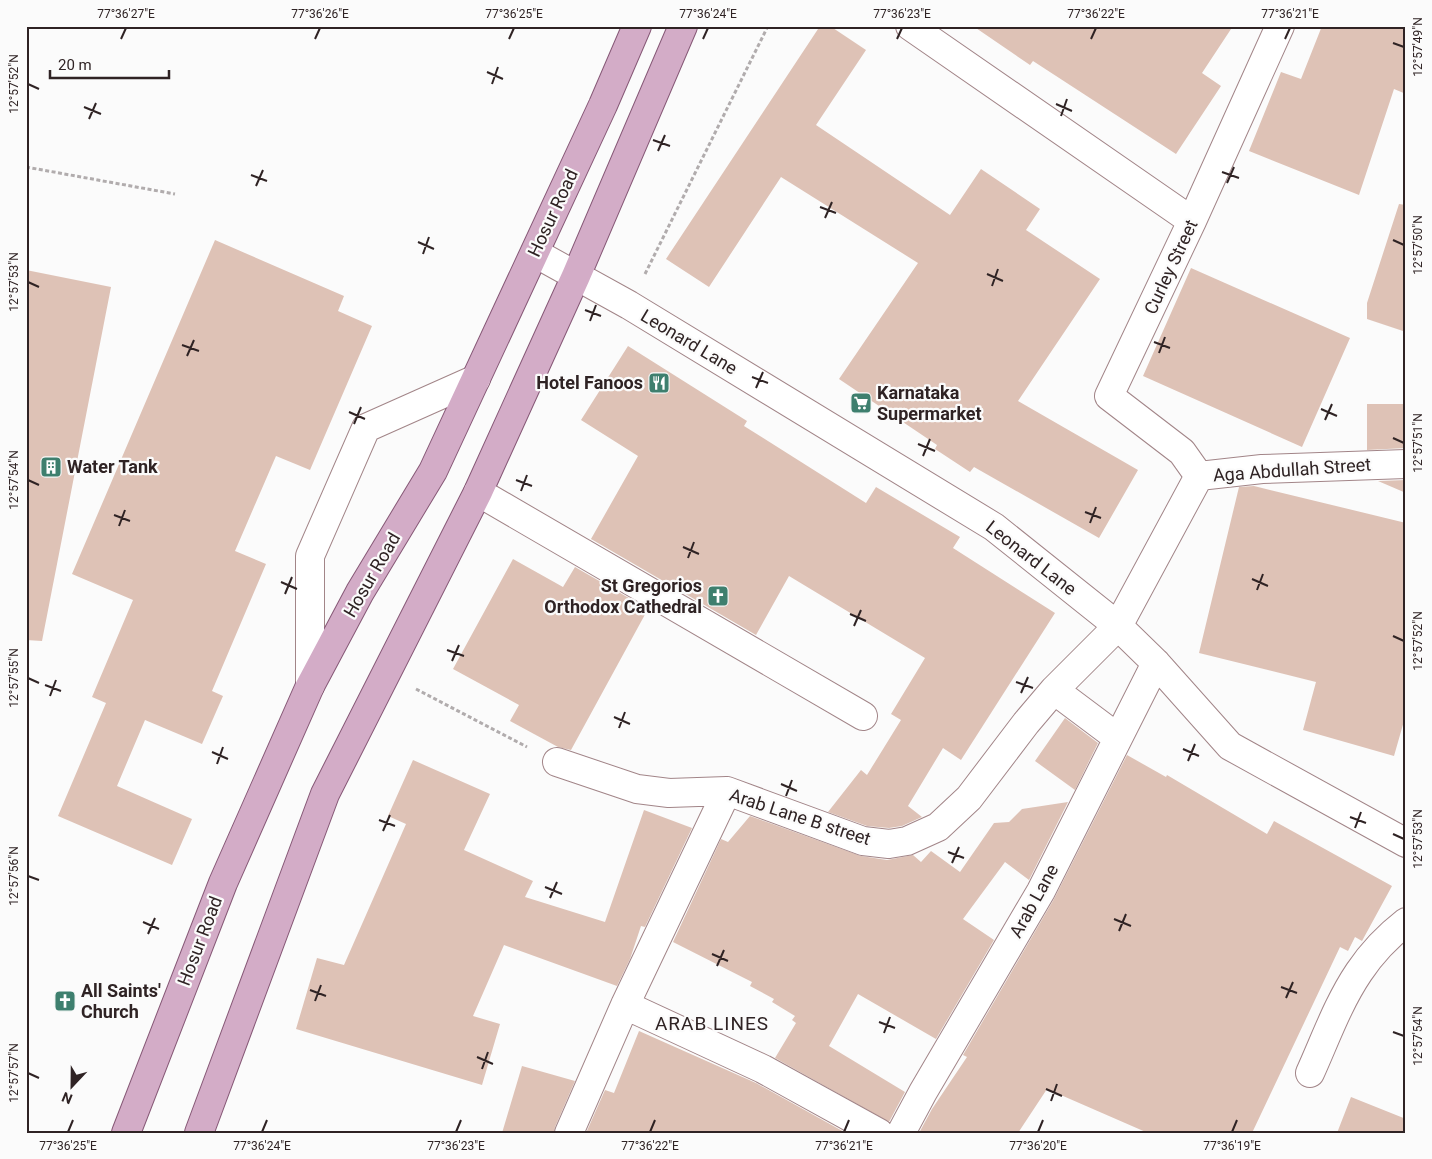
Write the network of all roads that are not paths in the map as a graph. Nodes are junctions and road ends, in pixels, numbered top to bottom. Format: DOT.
graph roads {
  1 [pos="637,26"];
  2 [pos="683,26"];
  3 [pos="910,26"];
  4 [pos="1280,26"];
  5 [pos="1192,222"];
  6 [pos="535,254"];
  7 [pos="576,276"];
  8 [pos="476,379"];
  9 [pos="1406,464"];
  10 [pos="1198,476"];
  11 [pos="478,492"];
  12 [pos="1118,626"];
  13 [pos="1156,663"];
  14 [pos="310,686"];
  15 [pos="1054,690"];
  16 [pos="864,716"];
  17 [pos="1118,738"];
  18 [pos="557,762"];
  19 [pos="727,791"];
  20 [pos="1406,843"];
  21 [pos="1406,922"];
  22 [pos="625,1005"];
  23 [pos="1310,1073"];
  24 [pos="126,1133"];
  25 [pos="199,1133"];
  26 [pos="569,1133"];
  27 [pos="879,1133"];
  28 [pos="901,1133"];
  1 -- 6 [label="main road, Hosur Road"];
  2 -- 7 [label="main road"];
  3 -- 5 [label="street"];
  4 -- 5 [label="street, Curley Street"];
  5 -- 10 [label="street, Curley Street"];
  6 -- 7 [label="street"];
  6 -- 8 [label="main road, Hosur Road"];
  7 -- 11 [label="main road"];
  7 -- 12 [label="street, Leonard Lane"];
  8 -- 14 [label="main road, Hosur Road"];
  8 -- 14 [label="street"];
  9 -- 10 [label="street, Aga Abdullah Street"];
  10 -- 12 [label="street, Aga Abdullah Street"];
  11 -- 16 [label="street"];
  11 -- 25 [label="main road"];
  12 -- 13 [label="street, Leonard Lane"];
  12 -- 15 [label="street, Arab Lane B street"];
  13 -- 17 [label="street, Arab Lane"];
  13 -- 20 [label="street, Leonard Lane"];
  14 -- 24 [label="main road, Hosur Road"];
  15 -- 17 [label="street"];
  15 -- 19 [label="street, Arab Lane B street"];
  17 -- 28 [label="street, Arab Lane"];
  18 -- 19 [label="street, Arab Lane B street"];
  19 -- 22 [label="street"];
  21 -- 23 [label="street"];
  22 -- 26 [label="street"];
  22 -- 27 [label="street"];
}
